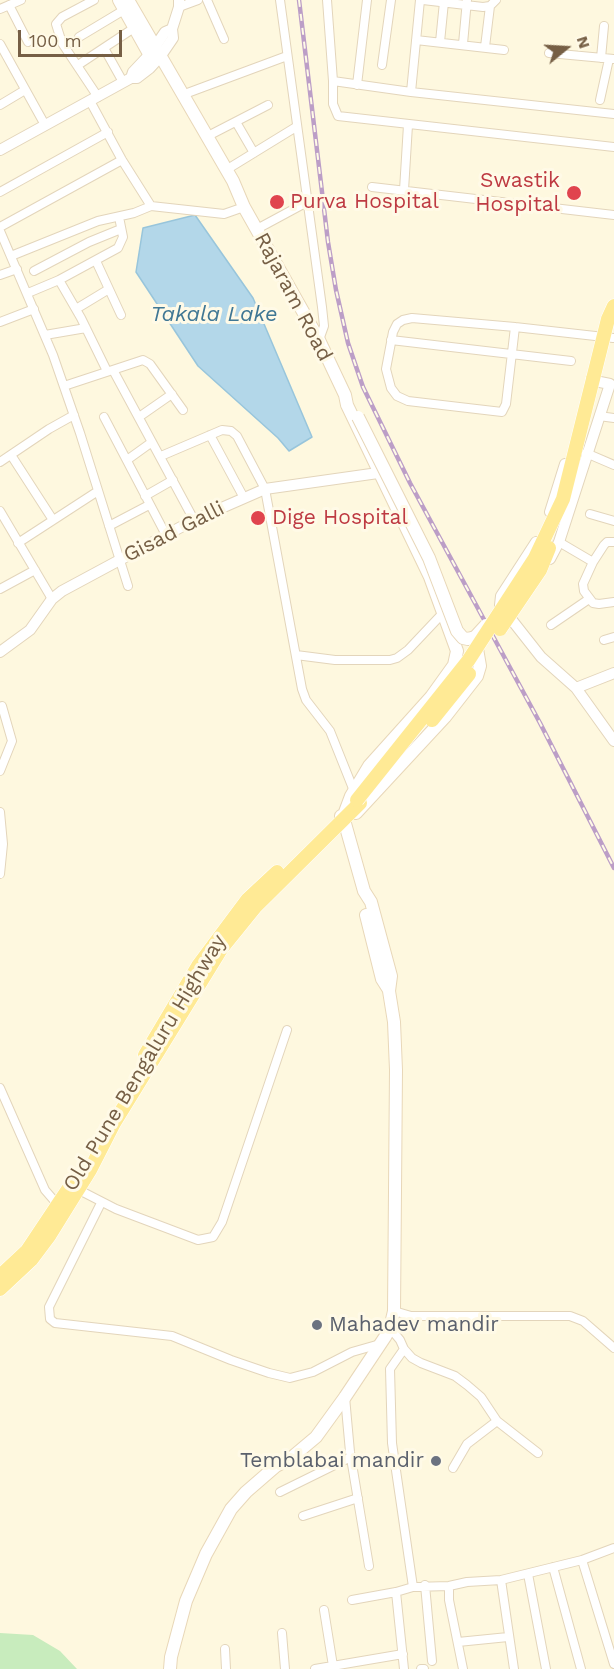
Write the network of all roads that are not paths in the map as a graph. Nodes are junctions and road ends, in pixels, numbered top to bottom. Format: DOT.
graph roads {
  1 [pos="21,0"];
  2 [pos="198,0"];
  3 [pos="207,0"];
  4 [pos="280,0"];
  5 [pos="327,0"];
  6 [pos="367,0"];
  7 [pos="391,0"];
  8 [pos="421,0"];
  9 [pos="88,1"];
  10 [pos="447,2"];
  11 [pos="466,2"];
  12 [pos="124,3"];
  13 [pos="493,3"];
  14 [pos="179,4"];
  15 [pos="9,5"];
  16 [pos="0,9"];
  17 [pos="604,26"];
  18 [pos="134,28"];
  19 [pos="79,37"];
  20 [pos="224,39"];
  21 [pos="416,39"];
  22 [pos="28,42"];
  23 [pos="440,42"];
  24 [pos="0,44"];
  25 [pos="463,44"];
  26 [pos="485,47"];
  27 [pos="104,48"];
  28 [pos="504,50"];
  29 [pos="549,52"];
  30 [pos="155,55"];
  31 [pos="3,56"];
  32 [pos="287,56"];
  33 [pos="608,58"];
  34 [pos="78,64"];
  35 [pos="382,65"];
  36 [pos="127,80"];
  37 [pos="333,81"];
  38 [pos="357,85"];
  39 [pos="25,90"];
  40 [pos="411,92"];
  41 [pos="182,95"];
  42 [pos="94,99"];
  43 [pos="600,100"];
  44 [pos="0,105"];
  45 [pos="268,105"];
  46 [pos="614,114"];
  47 [pos="236,122"];
  48 [pos="45,125"];
  49 [pos="408,125"];
  50 [pos="296,127"];
  51 [pos="108,132"];
  52 [pos="206,138"];
  53 [pos="614,147"];
  54 [pos="0,150"];
  55 [pos="254,153"];
  56 [pos="122,160"];
  57 [pos="226,170"];
  58 [pos="372,187"];
  59 [pos="404,190"];
  60 [pos="0,192"];
  61 [pos="307,202"];
  62 [pos="242,203"];
  63 [pos="151,206"];
  64 [pos="614,215"];
  65 [pos="120,217"];
  66 [pos="0,229"];
  67 [pos="121,229"];
  68 [pos="256,229"];
  69 [pos="3,244"];
  70 [pos="11,256"];
  71 [pos="96,261"];
  72 [pos="17,269"];
  73 [pos="34,271"];
  74 [pos="0,275"];
  75 [pos="59,280"];
  76 [pos="109,290"];
  77 [pos="27,293"];
  78 [pos="614,306"];
  79 [pos="34,309"];
  80 [pos="76,309"];
  81 [pos="121,315"];
  82 [pos="0,322"];
  83 [pos="515,327"];
  84 [pos="86,328"];
  85 [pos="45,335"];
  86 [pos="610,336"];
  87 [pos="319,340"];
  88 [pos="391,340"];
  89 [pos="512,353"];
  90 [pos="571,361"];
  91 [pos="110,370"];
  92 [pos="603,384"];
  93 [pos="64,386"];
  94 [pos="172,394"];
  95 [pos="345,395"];
  96 [pos="183,410"];
  97 [pos="74,415"];
  98 [pos="599,416"];
  99 [pos="104,417"];
  100 [pos="139,417"];
  101 [pos="614,418"];
  102 [pos="210,435"];
  103 [pos="152,442"];
  104 [pos="586,453"];
  105 [pos="11,454"];
  106 [pos="161,456"];
  107 [pos="127,460"];
  108 [pos="0,462"];
  109 [pos="614,465"];
  110 [pos="378,473"];
  111 [pos="173,480"];
  112 [pos="266,489"];
  113 [pos="98,491"];
  114 [pos="244,498"];
  115 [pos="147,501"];
  116 [pos="0,511"];
  117 [pos="590,514"];
  118 [pos="53,520"];
  119 [pos="194,520"];
  120 [pos="614,521"];
  121 [pos="109,526"];
  122 [pos="166,535"];
  123 [pos="559,542"];
  124 [pos="614,542"];
  125 [pos="18,543"];
  126 [pos="120,560"];
  127 [pos="593,562"];
  128 [pos="35,570"];
  129 [pos="128,586"];
  130 [pos="0,590"];
  131 [pos="52,599"];
  132 [pos="589,599"];
  133 [pos="614,602"];
  134 [pos="501,612"];
  135 [pos="444,617"];
  136 [pos="514,621"];
  137 [pos="551,625"];
  138 [pos="614,637"];
  139 [pos="604,640"];
  140 [pos="0,652"];
  141 [pos="296,655"];
  142 [pos="614,673"];
  143 [pos="576,688"];
  144 [pos="2,706"];
  145 [pos="3,723"];
  146 [pos="614,741"];
  147 [pos="0,771"];
  148 [pos="357,798"];
  149 [pos="0,812"];
  150 [pos="344,816"];
  151 [pos="0,874"];
  152 [pos="287,1030"];
  153 [pos="0,1088"];
  154 [pos="79,1190"];
  155 [pos="101,1203"];
  156 [pos="58,1205"];
  157 [pos="0,1276"];
  158 [pos="0,1289"];
  159 [pos="394,1311"];
  160 [pos="385,1336"];
  161 [pos="614,1348"];
  162 [pos="404,1349"];
  163 [pos="345,1397"];
  164 [pos="497,1420"];
  165 [pos="538,1453"];
  166 [pos="351,1457"];
  167 [pos="453,1468"];
  168 [pos="280,1492"];
  169 [pos="358,1498"];
  170 [pos="303,1516"];
  171 [pos="614,1550"];
  172 [pos="582,1560"];
  173 [pos="369,1566"];
  174 [pos="553,1567"];
  175 [pos="528,1574"];
  176 [pos="501,1580"];
  177 [pos="426,1585"];
  178 [pos="449,1586"];
  179 [pos="414,1587"];
  180 [pos="396,1592"];
  181 [pos="352,1600"];
  182 [pos="324,1610"];
  183 [pos="282,1633"];
  184 [pos="508,1637"];
  185 [pos="458,1642"];
  186 [pos="225,1648"];
  187 [pos="402,1654"];
  188 [pos="432,1661"];
  189 [pos="614,1664"];
  190 [pos="333,1666"];
  191 [pos="170,1669"];
  192 [pos="226,1669"];
  193 [pos="285,1669"];
  194 [pos="315,1669"];
  195 [pos="404,1669"];
  196 [pos="464,1669"];
  197 [pos="514,1669"];
  198 [pos="546,1669"];
  199 [pos="580,1669"];
  1 -- 15 [label="street"];
  2 -- 14 [label="street"];
  3 -- 20 [label="street"];
  4 -- 32 [label="street"];
  5 -- 37 [label="street"];
  6 -- 38 [label="street"];
  7 -- 35 [label="street"];
  8 -- 10 [label="street"];
  8 -- 21 [label="street"];
  9 -- 34 [label="street"];
  10 -- 11 [label="street"];
  10 -- 23 [label="street"];
  11 -- 13 [label="street"];
  11 -- 25 [label="street"];
  12 -- 18 [label="main road"];
  12 -- 19 [label="street"];
  12 -- 30 [label="main road, Rajaram Road"];
  13 -- 26 [label="street"];
  14 -- 30 [label="street"];
  15 -- 16 [label="street"];
  15 -- 22 [label="street"];
  17 -- 33 [label="street"];
  18 -- 27 [label="street"];
  18 -- 30 [label="main road"];
  21 -- 23 [label="street"];
  21 -- 40 [label="street"];
  23 -- 25 [label="street"];
  24 -- 31 [label="street"];
  25 -- 26 [label="street"];
  26 -- 28 [label="street"];
  27 -- 34 [label="street"];
  27 -- 36 [label="street"];
  29 -- 33 [label="street"];
  30 -- 36 [label="street"];
  30 -- 41 [label="main road, Rajaram Road"];
  30 -- 62 [label="main road, Rajaram Road"];
  31 -- 39 [label="street"];
  32 -- 41 [label="street"];
  32 -- 50 [label="street"];
  33 -- 43 [label="street"];
  34 -- 42 [label="street"];
  36 -- 42 [label="street"];
  37 -- 38 [label="street"];
  37 -- 49 [label="street"];
  38 -- 40 [label="street"];
  39 -- 44 [label="street"];
  39 -- 48 [label="street"];
  40 -- 46 [label="street"];
  41 -- 52 [label="main road, Rajaram Road"];
  42 -- 48 [label="street"];
  42 -- 51 [label="street"];
  45 -- 47 [label="street"];
  47 -- 52 [label="street"];
  47 -- 55 [label="street"];
  48 -- 54 [label="street"];
  49 -- 53 [label="street"];
  49 -- 59 [label="street"];
  50 -- 55 [label="street"];
  50 -- 61 [label="street"];
  51 -- 56 [label="street"];
  51 -- 60 [label="street"];
  52 -- 57 [label="main road, Rajaram Road"];
  55 -- 57 [label="street"];
  56 -- 63 [label="street"];
  56 -- 66 [label="street"];
  57 -- 62 [label="main road, Rajaram Road"];
  58 -- 59 [label="street"];
  59 -- 64 [label="street"];
  61 -- 68 [label="street"];
  61 -- 87 [label="street"];
  62 -- 63 [label="street"];
  62 -- 68 [label="main road, Rajaram Road"];
  63 -- 65 [label="street"];
  65 -- 67 [label="street"];
  65 -- 70 [label="street"];
  66 -- 69 [label="street"];
  67 -- 71 [label="street"];
  67 -- 73 [label="street"];
  68 -- 87 [label="main road, Rajaram Road"];
  69 -- 70 [label="street"];
  70 -- 72 [label="street"];
  71 -- 75 [label="street"];
  71 -- 76 [label="street"];
  72 -- 74 [label="street"];
  72 -- 77 [label="street"];
  75 -- 77 [label="street"];
  75 -- 80 [label="street"];
  76 -- 80 [label="street"];
  76 -- 81 [label="street"];
  77 -- 79 [label="street"];
  78 -- 86 [label="main road, Old Pune Bengaluru Highway"];
  79 -- 82 [label="street"];
  79 -- 85 [label="street"];
  80 -- 84 [label="street"];
  83 -- 86 [label="street"];
  83 -- 88 [label="street"];
  83 -- 89 [label="street"];
  84 -- 85 [label="street"];
  84 -- 91 [label="street"];
  85 -- 93 [label="street"];
  86 -- 92 [label="main road, Old Pune Bengaluru Highway"];
  87 -- 95 [label="main road, Rajaram Road"];
  88 -- 89 [label="street"];
  88 -- 89 [label="street"];
  89 -- 90 [label="street"];
  91 -- 93 [label="street"];
  91 -- 94 [label="street"];
  91 -- 100 [label="street"];
  92 -- 98 [label="street"];
  92 -- 134 [label="main road, Old Pune Bengaluru Highway, bridge"];
  92 -- 136 [label="street"];
  92 -- 148 [label="main road, Old Pune Bengaluru Highway, bridge"];
  93 -- 97 [label="street"];
  94 -- 96 [label="street"];
  94 -- 100 [label="street"];
  95 -- 110 [label="main road"];
  95 -- 134 [label="main road, bridge"];
  97 -- 105 [label="street"];
  97 -- 113 [label="street"];
  98 -- 101 [label="street"];
  98 -- 104 [label="street"];
  99 -- 107 [label="street"];
  100 -- 103 [label="street"];
  102 -- 106 [label="street"];
  102 -- 112 [label="street"];
  102 -- 114 [label="street"];
  103 -- 106 [label="street"];
  103 -- 107 [label="street"];
  104 -- 109 [label="street"];
  104 -- 123 [label="street"];
  105 -- 108 [label="street"];
  105 -- 118 [label="street"];
  106 -- 111 [label="street"];
  107 -- 115 [label="street"];
  110 -- 112 [label="street, Gisad Galli"];
  110 -- 135 [label="main road"];
  111 -- 115 [label="street"];
  111 -- 119 [label="street"];
  112 -- 114 [label="street, Gisad Galli"];
  112 -- 141 [label="street"];
  113 -- 118 [label="street"];
  113 -- 121 [label="street"];
  114 -- 119 [label="street, Gisad Galli"];
  115 -- 121 [label="street"];
  115 -- 122 [label="street"];
  116 -- 125 [label="street"];
  117 -- 120 [label="street"];
  118 -- 125 [label="street"];
  119 -- 122 [label="street, Gisad Galli"];
  121 -- 126 [label="street"];
  122 -- 126 [label="street, Gisad Galli"];
  123 -- 127 [label="street"];
  123 -- 136 [label="street"];
  124 -- 127 [label="street"];
  125 -- 128 [label="street"];
  126 -- 129 [label="street"];
  126 -- 131 [label="street, Gisad Galli"];
  127 -- 132 [label="street"];
  128 -- 130 [label="street"];
  128 -- 131 [label="street"];
  131 -- 140 [label="street, Gisad Galli"];
  132 -- 133 [label="street"];
  132 -- 137 [label="street"];
  134 -- 148 [label="main road, Old Pune Bengaluru Highway, bridge"];
  135 -- 141 [label="street"];
  135 -- 148 [label="main road"];
  135 -- 150 [label="main road"];
  136 -- 143 [label="street"];
  138 -- 139 [label="street"];
  141 -- 148 [label="street"];
  142 -- 143 [label="street"];
  143 -- 146 [label="street"];
  144 -- 145 [label="street"];
  145 -- 147 [label="street"];
  148 -- 150 [label="main road, Old Pune Bengaluru Highway"];
  149 -- 151 [label="street"];
  150 -- 154 [label="main road, Old Pune Bengaluru Highway"];
  150 -- 156 [label="main road, Old Pune Bengaluru Highway"];
  150 -- 159 [label="main road"];
  152 -- 155 [label="street"];
  153 -- 156 [label="street"];
  154 -- 155 [label="street"];
  154 -- 158 [label="main road, Old Pune Bengaluru Highway"];
  155 -- 160 [label="street"];
  156 -- 157 [label="main road, Old Pune Bengaluru Highway"];
  159 -- 160 [label="main road"];
  159 -- 161 [label="street"];
  160 -- 162 [label="street"];
  160 -- 163 [label="main road"];
  162 -- 164 [label="street"];
  162 -- 179 [label="street"];
  163 -- 166 [label="street"];
  163 -- 191 [label="main road"];
  164 -- 165 [label="street"];
  164 -- 167 [label="street"];
  166 -- 168 [label="street"];
  166 -- 169 [label="street"];
  169 -- 170 [label="street"];
  169 -- 173 [label="street"];
  171 -- 172 [label="street"];
  172 -- 174 [label="street"];
  172 -- 189 [label="street"];
  174 -- 175 [label="street"];
  174 -- 199 [label="street"];
  175 -- 176 [label="street"];
  175 -- 198 [label="street"];
  176 -- 178 [label="street"];
  176 -- 184 [label="street"];
  177 -- 178 [label="street"];
  177 -- 179 [label="street"];
  177 -- 188 [label="street"];
  178 -- 185 [label="street"];
  179 -- 180 [label="street"];
  180 -- 181 [label="street"];
  180 -- 187 [label="street"];
  182 -- 190 [label="street"];
  183 -- 193 [label="street"];
  184 -- 185 [label="street"];
  184 -- 197 [label="street"];
  185 -- 196 [label="street"];
  186 -- 192 [label="street"];
  187 -- 190 [label="street"];
  187 -- 195 [label="street"];
  190 -- 194 [label="street"];
}
